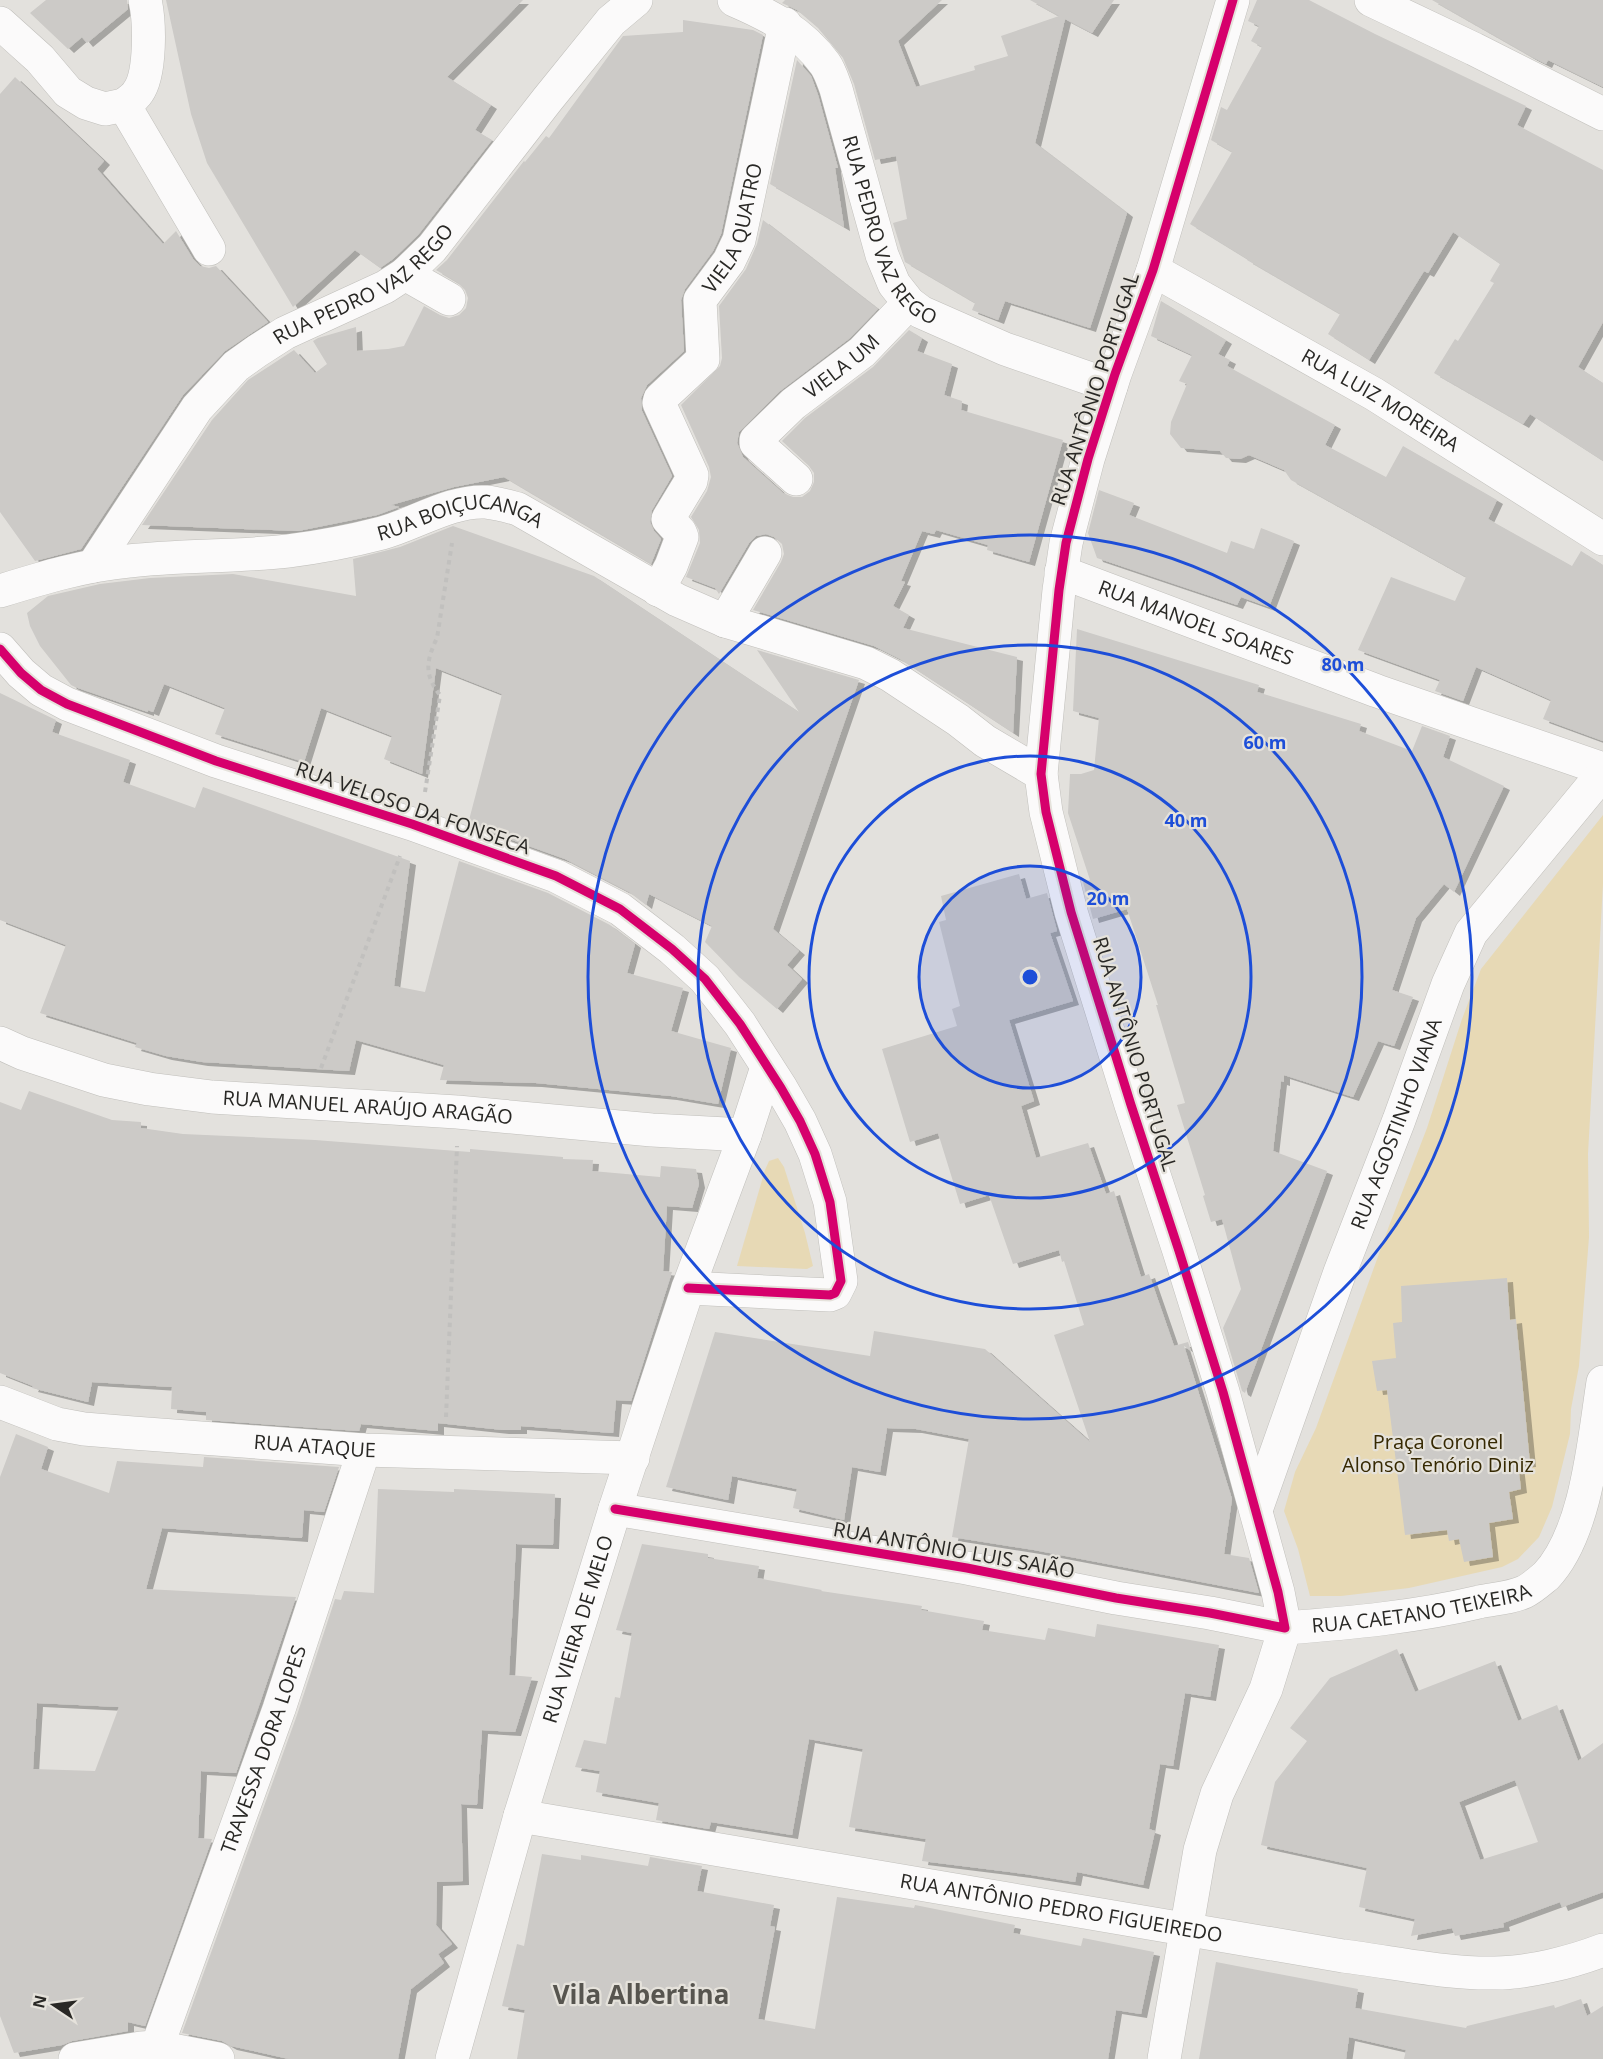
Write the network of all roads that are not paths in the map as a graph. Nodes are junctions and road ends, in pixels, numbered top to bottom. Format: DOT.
graph roads {
  1 [pos="145,0"];
  2 [pos="636,0"];
  3 [pos="734,0"];
  4 [pos="1233,0"];
  5 [pos="1371,0"];
  6 [pos="0,23"];
  7 [pos="785,24"];
  8 [pos="124,105"];
  9 [pos="1603,114"];
  10 [pos="209,249"];
  11 [pos="1153,270"];
  12 [pos="405,274"];
  13 [pos="449,299"];
  14 [pos="909,303"];
  15 [pos="1111,386"];
  16 [pos="796,479"];
  17 [pos="1603,539"];
  18 [pos="765,554"];
  19 [pos="93,566"];
  20 [pos="1061,572"];
  21 [pos="658,590"];
  22 [pos="0,591"];
  23 [pos="725,621"];
  24 [pos="0,649"];
  25 [pos="1603,771"];
  26 [pos="1041,774"];
  27 [pos="0,1043"];
  28 [pos="767,1067"];
  29 [pos="745,1136"];
  30 [pos="688,1288"];
  31 [pos="1603,1382"];
  32 [pos="0,1402"];
  33 [pos="364,1450"];
  34 [pos="633,1458"];
  35 [pos="615,1509"];
  36 [pos="1256,1510"];
  37 [pos="1285,1628"];
  38 [pos="520,1816"];
  39 [pos="1186,1929"];
  40 [pos="1603,1950"];
  41 [pos="158,2047"];
  42 [pos="75,2059"];
  43 [pos="218,2059"];
  44 [pos="452,2059"];
  45 [pos="1164,2059"];
  1 -- 8 [label="street"];
  2 -- 12 [label="street, RUA PEDRO VAZ REGO"];
  3 -- 7 [label="street, RUA PEDRO VAZ REGO"];
  4 -- 11 [label="street, RUA ANTÔNIO PORTUGAL"];
  5 -- 9 [label="street"];
  6 -- 8 [label="street"];
  7 -- 14 [label="street, RUA PEDRO VAZ REGO"];
  7 -- 21 [label="street, VIELA QUATRO"];
  8 -- 10 [label="street"];
  11 -- 15 [label="street, RUA ANTÔNIO PORTUGAL"];
  11 -- 17 [label="street, RUA LUIZ MOREIRA"];
  12 -- 13 [label="street"];
  12 -- 19 [label="street, RUA PEDRO VAZ REGO"];
  14 -- 15 [label="street, RUA PEDRO VAZ REGO"];
  14 -- 16 [label="street, VIELA UM"];
  15 -- 20 [label="street, RUA ANTÔNIO PORTUGAL"];
  18 -- 23 [label="street"];
  19 -- 21 [label="street, RUA BOIÇUCANGA"];
  19 -- 22 [label="street, RUA BOIÇUCANGA"];
  20 -- 25 [label="street, RUA MANOEL SOARES"];
  20 -- 26 [label="street, RUA ANTÔNIO PORTUGAL"];
  21 -- 23 [label="street, RUA BOIÇUCANGA"];
  23 -- 26 [label="street, RUA BOIÇUCANGA"];
  24 -- 28 [label="street, RUA VELOSO DA FONSECA"];
  25 -- 36 [label="street, RUA AGOSTINHO VIANA"];
  26 -- 36 [label="street, RUA ANTÔNIO PORTUGAL"];
  27 -- 29 [label="street, RUA MANUEL ARAÚJO ARAGÃO"];
  28 -- 29 [label="street, RUA VIEIRA DE MELO"];
  28 -- 30 [label="street, RUA VELOSO DA FONSECA"];
  29 -- 30 [label="street, RUA VIEIRA DE MELO"];
  30 -- 34 [label="street, RUA VIEIRA DE MELO"];
  31 -- 37 [label="street, RUA CAETANO TEIXEIRA"];
  32 -- 33 [label="street, RUA ATAQUE"];
  33 -- 34 [label="street, RUA ATAQUE"];
  33 -- 41 [label="street, TRAVESSA DORA LOPES"];
  34 -- 35 [label="street, RUA VIEIRA DE MELO"];
  35 -- 37 [label="street, RUA ANTÔNIO LUIS SAIÃO"];
  35 -- 38 [label="street, RUA VIEIRA DE MELO"];
  36 -- 37 [label="street, RUA ANTÔNIO PORTUGAL"];
  37 -- 39 [label="street, RUA CAETANO TEIXEIRA"];
  38 -- 39 [label="street, RUA ANTÔNIO PEDRO FIGUEIREDO"];
  38 -- 44 [label="street, RUA VIEIRA DE MELO"];
  39 -- 40 [label="street, RUA ANTÔNIO PEDRO FIGUEIREDO"];
  39 -- 45 [label="street, RUA CAETANO TEIXEIRA"];
  41 -- 42 [label="street"];
  41 -- 43 [label="street"];
}
